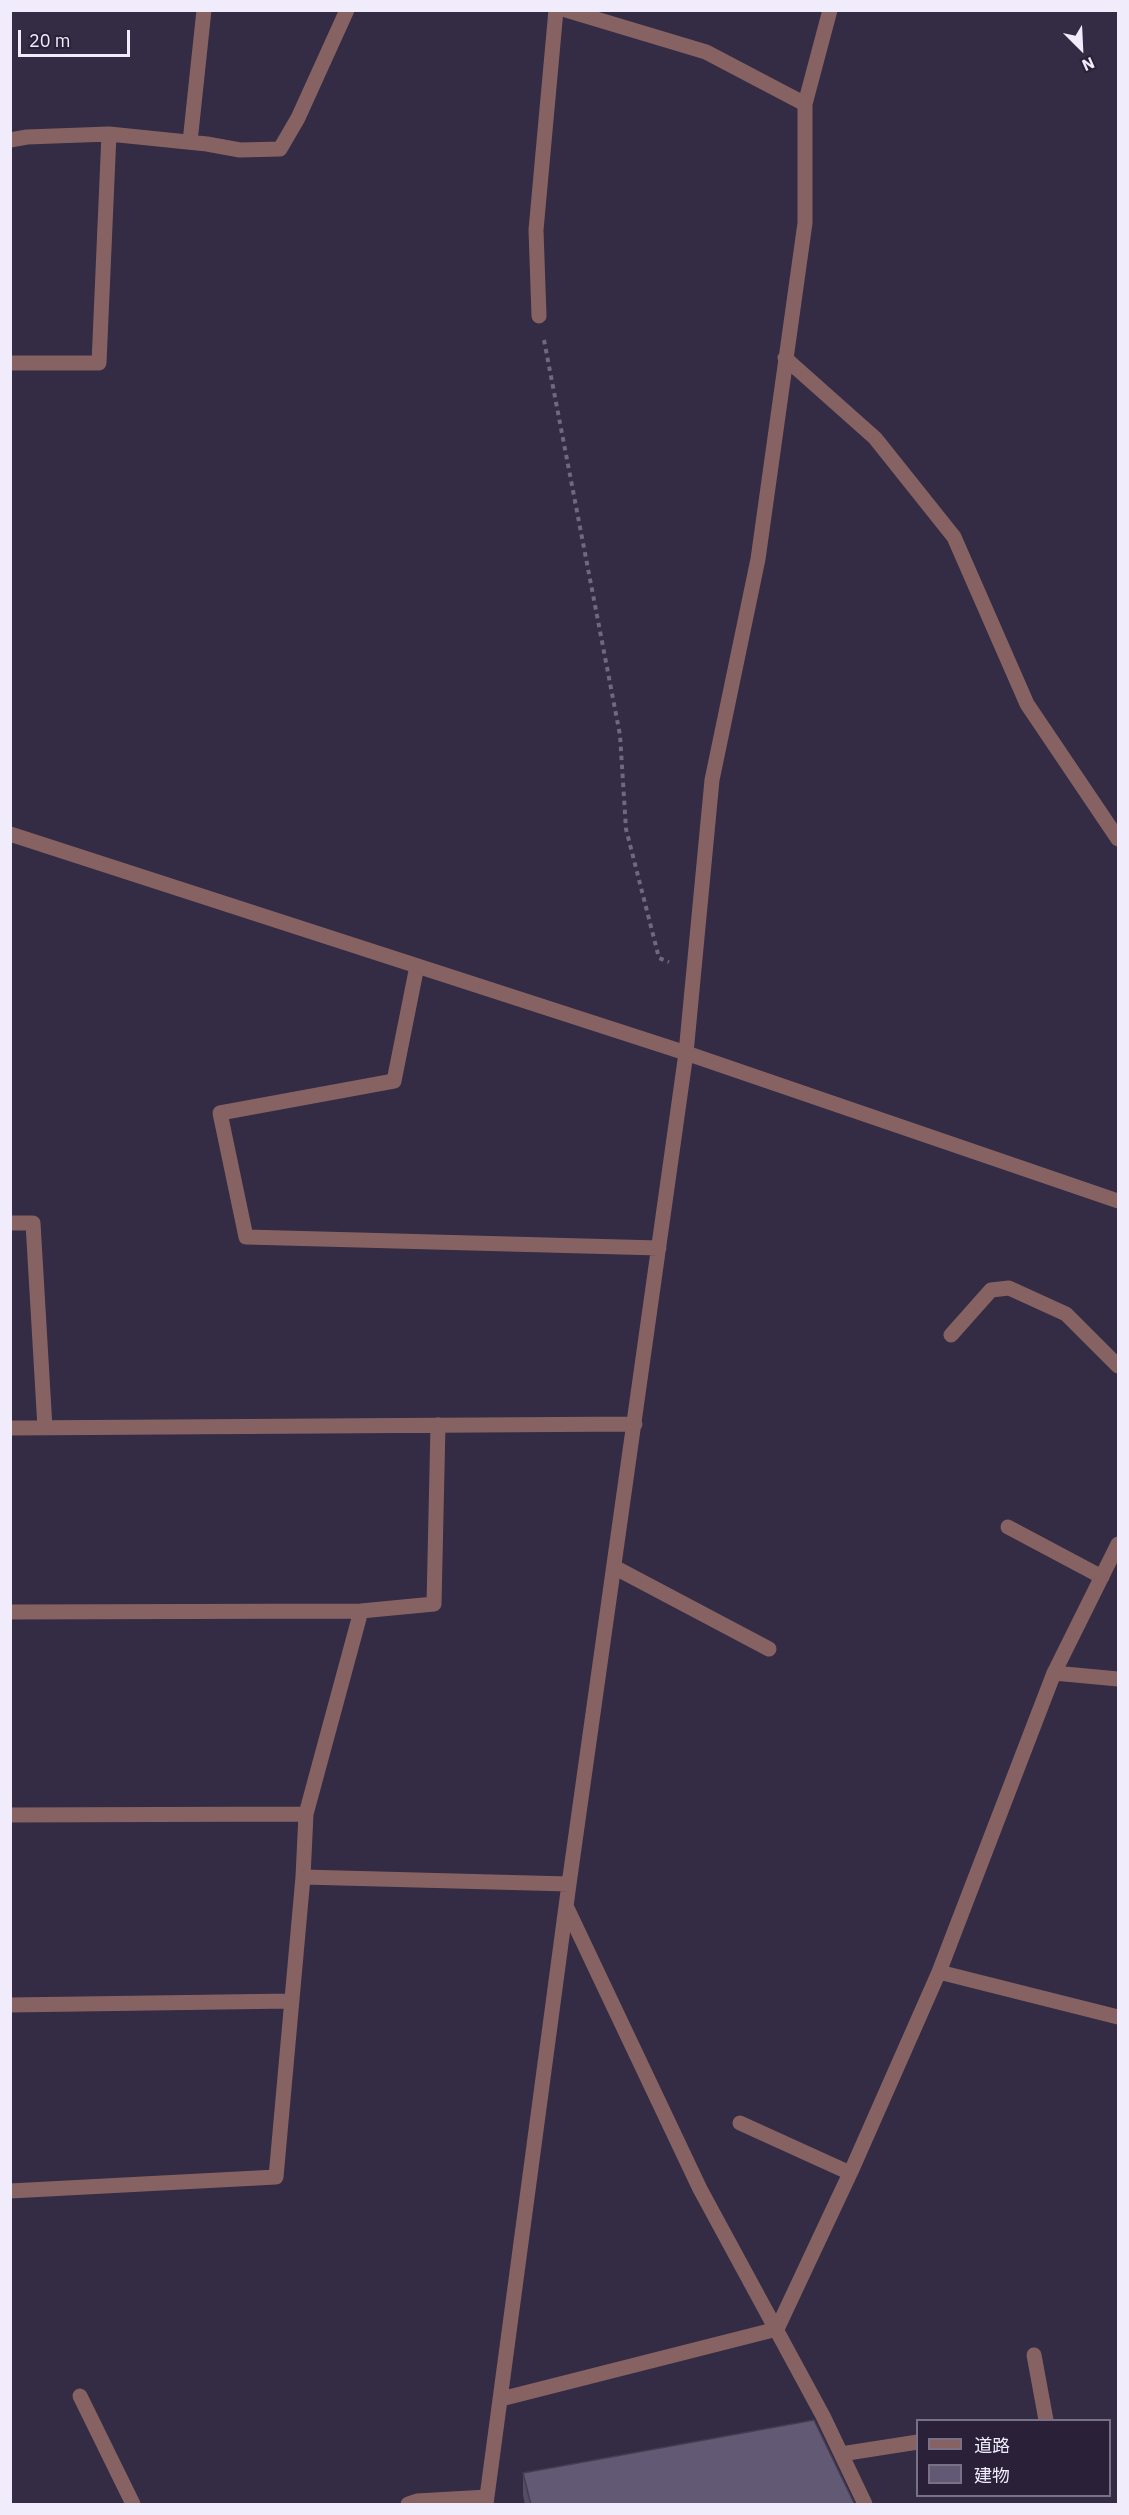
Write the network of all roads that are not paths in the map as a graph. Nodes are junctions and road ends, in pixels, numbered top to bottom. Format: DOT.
graph roads {
  1 [pos="204,10"];
  2 [pos="347,10"];
  3 [pos="556,10"];
  4 [pos="566,10"];
  5 [pos="830,10"];
  6 [pos="806,104"];
  7 [pos="109,134"];
  8 [pos="10,140"];
  9 [pos="190,142"];
  10 [pos="539,316"];
  11 [pos="785,358"];
  12 [pos="10,363"];
  13 [pos="10,834"];
  14 [pos="1119,839"];
  15 [pos="417,966"];
  16 [pos="686,1053"];
  17 [pos="1119,1201"];
  18 [pos="10,1223"];
  19 [pos="659,1248"];
  20 [pos="951,1335"];
  21 [pos="1119,1366"];
  22 [pos="634,1424"];
  23 [pos="438,1425"];
  24 [pos="10,1428"];
  25 [pos="45,1428"];
  26 [pos="1008,1527"];
  27 [pos="1119,1544"];
  28 [pos="614,1567"];
  29 [pos="1102,1577"];
  30 [pos="362,1611"];
  31 [pos="10,1612"];
  32 [pos="769,1649"];
  33 [pos="1054,1673"];
  34 [pos="1119,1679"];
  35 [pos="306,1814"];
  36 [pos="10,1815"];
  37 [pos="303,1877"];
  38 [pos="569,1884"];
  39 [pos="566,1906"];
  40 [pos="939,1972"];
  41 [pos="291,2001"];
  42 [pos="10,2005"];
  43 [pos="1119,2017"];
  44 [pos="740,2123"];
  45 [pos="850,2173"];
  46 [pos="10,2191"];
  47 [pos="777,2329"];
  48 [pos="1034,2355"];
  49 [pos="80,2396"];
  50 [pos="501,2399"];
  51 [pos="1046,2419"];
  52 [pos="916,2442"];
  53 [pos="841,2454"];
  54 [pos="487,2501"];
  55 [pos="133,2505"];
  56 [pos="408,2505"];
  57 [pos="865,2505"];
  1 -- 9 [label="street"];
  2 -- 9 [label="street"];
  3 -- 10 [label="street"];
  4 -- 6 [label="street"];
  5 -- 6 [label="street"];
  6 -- 11 [label="street"];
  7 -- 8 [label="street"];
  7 -- 9 [label="street"];
  7 -- 12 [label="street"];
  11 -- 14 [label="street"];
  11 -- 16 [label="street"];
  13 -- 15 [label="street"];
  15 -- 16 [label="street"];
  15 -- 19 [label="street"];
  16 -- 17 [label="street"];
  16 -- 19 [label="street"];
  18 -- 25 [label="street"];
  19 -- 22 [label="street"];
  20 -- 21 [label="street"];
  22 -- 23 [label="street"];
  22 -- 28 [label="street"];
  23 -- 25 [label="street"];
  23 -- 30 [label="street"];
  24 -- 25 [label="street"];
  26 -- 29 [label="street"];
  27 -- 29 [label="street"];
  28 -- 32 [label="street"];
  28 -- 38 [label="street"];
  29 -- 33 [label="street"];
  30 -- 31 [label="street"];
  30 -- 35 [label="street"];
  33 -- 34 [label="street"];
  33 -- 40 [label="street"];
  35 -- 36 [label="street"];
  35 -- 37 [label="street"];
  37 -- 38 [label="street"];
  37 -- 41 [label="street"];
  38 -- 39 [label="street"];
  39 -- 47 [label="street"];
  39 -- 50 [label="street"];
  40 -- 43 [label="street"];
  40 -- 45 [label="street"];
  41 -- 42 [label="street"];
  41 -- 46 [label="street"];
  44 -- 45 [label="street"];
  45 -- 47 [label="street"];
  47 -- 50 [label="street"];
  47 -- 53 [label="street"];
  48 -- 51 [label="street"];
  49 -- 55 [label="street"];
  50 -- 54 [label="street"];
  52 -- 53 [label="street"];
  53 -- 57 [label="street"];
  54 -- 56 [label="street"];
}
